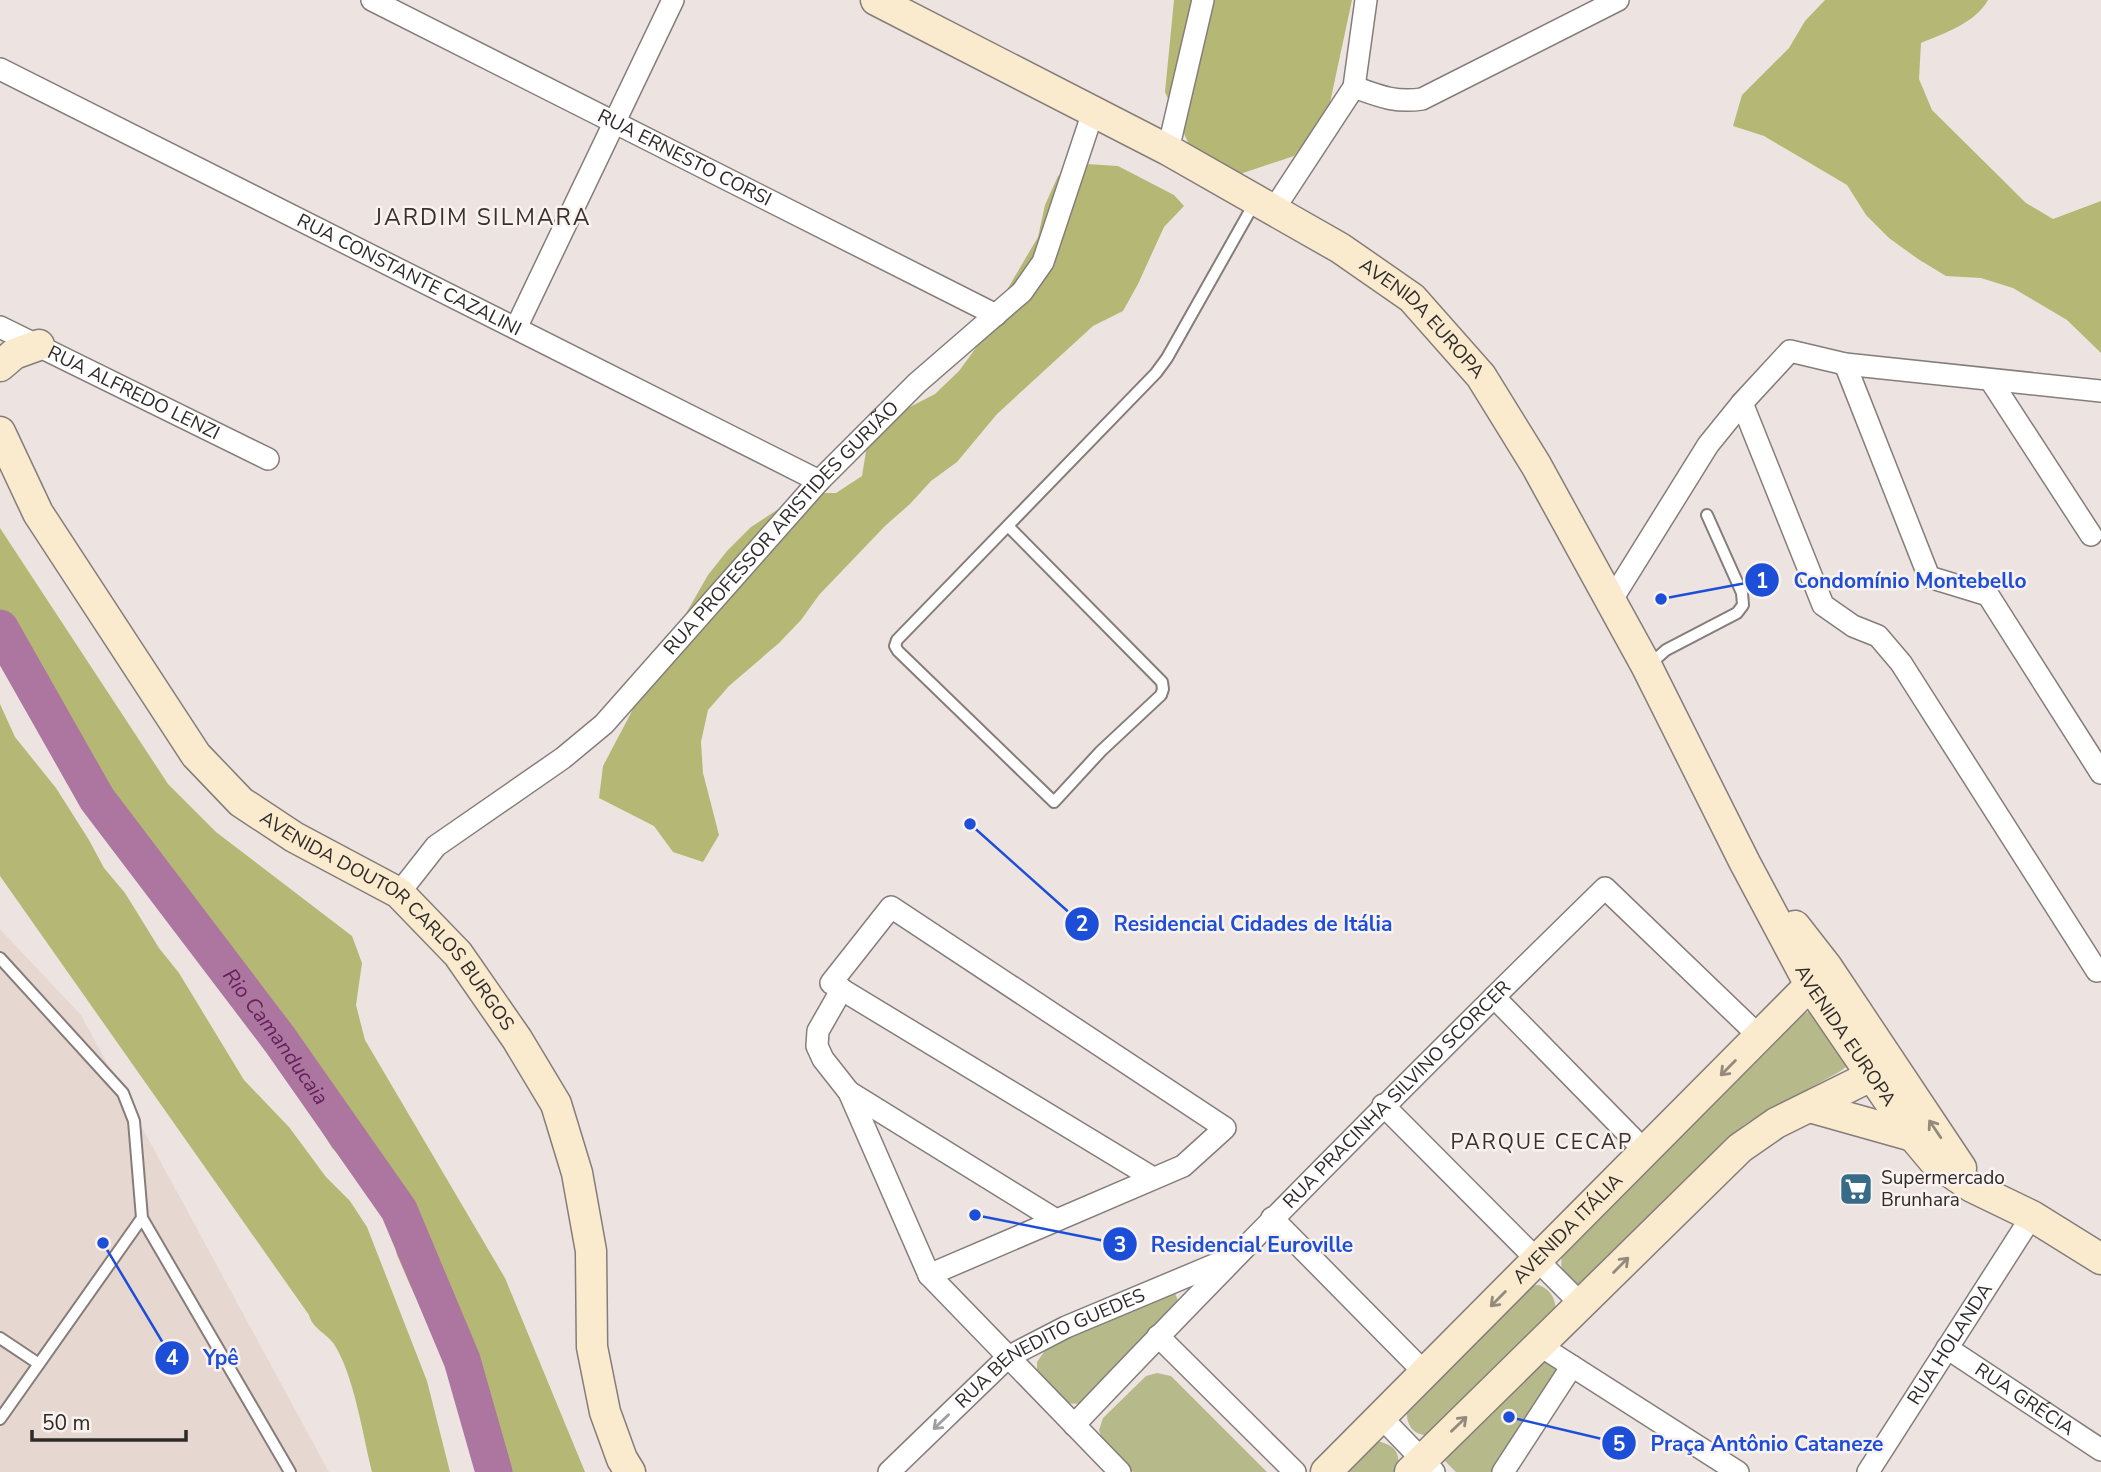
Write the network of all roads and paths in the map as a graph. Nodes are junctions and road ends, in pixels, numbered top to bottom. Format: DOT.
graph roads {
  1 [pos="372,0"];
  2 [pos="673,0"];
  3 [pos="876,0"];
  4 [pos="1203,0"];
  5 [pos="1366,0"];
  6 [pos="1618,0"];
  7 [pos="0,69"];
  8 [pos="1354,87"];
  9 [pos="1093,112"];
  10 [pos="615,122"];
  11 [pos="1168,150"];
  12 [pos="1265,204"];
  13 [pos="996,315"];
  14 [pos="0,327"];
  15 [pos="516,328"];
  16 [pos="39,345"];
  17 [pos="1845,364"];
  18 [pos="0,366"];
  19 [pos="1992,381"];
  20 [pos="2101,391"];
  21 [pos="1742,403"];
  22 [pos="0,432"];
  23 [pos="268,459"];
  24 [pos="819,481"];
  25 [pos="1707,515"];
  26 [pos="1008,526"];
  27 [pos="2091,535"];
  28 [pos="1611,601"];
  29 [pos="1647,667"];
  30 [pos="2101,773"];
  31 [pos="1745,863"];
  32 [pos="399,893"];
  33 [pos="0,958"];
  34 [pos="2097,971"];
  35 [pos="1810,985"];
  36 [pos="842,989"];
  37 [pos="1494,997"];
  38 [pos="1856,1011"];
  39 [pos="1759,1036"];
  40 [pos="1878,1064"];
  41 [pos="849,1092"];
  42 [pos="1383,1105"];
  43 [pos="1810,1107"];
  44 [pos="1913,1136"];
  45 [pos="1646,1151"];
  46 [pos="1153,1178"];
  47 [pos="1972,1187"];
  48 [pos="2032,1216"];
  49 [pos="142,1218"];
  50 [pos="1272,1218"];
  51 [pos="1056,1220"];
  52 [pos="1234,1256"];
  53 [pos="2101,1259"];
  54 [pos="1537,1260"];
  55 [pos="929,1275"];
  56 [pos="1581,1304"];
  57 [pos="1158,1336"];
  58 [pos="0,1338"];
  59 [pos="1539,1345"];
  60 [pos="1947,1348"];
  61 [pos="1008,1357"];
  62 [pos="39,1364"];
  63 [pos="1572,1366"];
  64 [pos="1425,1373"];
  65 [pos="1381,1417"];
  66 [pos="0,1419"];
  67 [pos="1074,1424"];
  68 [pos="2101,1450"];
  69 [pos="1422,1468"];
  70 [pos="1112,1469"];
  71 [pos="290,1472"];
  72 [pos="630,1472"];
  73 [pos="889,1472"];
  74 [pos="1295,1472"];
  75 [pos="1326,1472"];
  76 [pos="1503,1472"];
  77 [pos="1738,1472"];
  78 [pos="1868,1472"];
  1 -- 10 [label="street, RUA ERNESTO CORSI"];
  2 -- 10 [label="street"];
  3 -- 9 [label="street, AVENIDA EUROPA"];
  4 -- 11 [label="street"];
  5 -- 8 [label="street"];
  6 -- 8 [label="street"];
  7 -- 15 [label="street, RUA CONSTANTE CAZALINI"];
  8 -- 12 [label="street"];
  9 -- 11 [label="street, AVENIDA EUROPA"];
  9 -- 13 [label="street, RUA PROFESSOR ARISTIDES GURJÃO"];
  10 -- 13 [label="street, RUA ERNESTO CORSI"];
  10 -- 15 [label="street"];
  11 -- 12 [label="street, AVENIDA EUROPA"];
  12 -- 26 [label="lane"];
  12 -- 28 [label="street, AVENIDA EUROPA"];
  13 -- 24 [label="street, RUA PROFESSOR ARISTIDES GURJÃO"];
  14 -- 16 [label="street, RUA ALFREDO LENZI"];
  15 -- 24 [label="street, RUA CONSTANTE CAZALINI"];
  16 -- 18 [label="street"];
  16 -- 23 [label="street, RUA ALFREDO LENZI"];
  17 -- 19 [label="street"];
  17 -- 21 [label="street"];
  17 -- 30 [label="street"];
  19 -- 20 [label="street"];
  19 -- 27 [label="street"];
  21 -- 28 [label="street"];
  21 -- 34 [label="street"];
  22 -- 32 [label="street, AVENIDA DOUTOR CARLOS BURGOS"];
  24 -- 32 [label="street, RUA PROFESSOR ARISTIDES GURJÃO"];
  25 -- 29 [label="lane"];
  26 -- 26 [label="lane"];
  28 -- 29 [label="street, AVENIDA EUROPA"];
  29 -- 31 [label="street, AVENIDA EUROPA"];
  31 -- 35 [label="street, AVENIDA EUROPA"];
  31 -- 38 [label="street, AVENIDA EUROPA"];
  32 -- 72 [label="street, AVENIDA DOUTOR CARLOS BURGOS"];
  33 -- 49 [label="lane"];
  35 -- 38 [label="street"];
  35 -- 39 [label="street, AVENIDA ITÁLIA"];
  35 -- 40 [label="street, AVENIDA EUROPA"];
  36 -- 41 [label="street"];
  36 -- 46 [label="street"];
  36 -- 46 [label="street"];
  37 -- 39 [label="street, RUA PRACINHA SILVINO SCORCER"];
  37 -- 42 [label="street, RUA PRACINHA SILVINO SCORCER"];
  37 -- 45 [label="street"];
  38 -- 40 [label="street, AVENIDA EUROPA"];
  39 -- 45 [label="street, AVENIDA ITÁLIA, one-way"];
  40 -- 43 [label="street"];
  40 -- 44 [label="street, AVENIDA EUROPA"];
  47 -- 40 [label="street, AVENIDA EUROPA, one-way"];
  41 -- 51 [label="street"];
  41 -- 55 [label="street"];
  42 -- 50 [label="street, RUA PRACINHA SILVINO SCORCER"];
  42 -- 54 [label="street"];
  43 -- 44 [label="street"];
  56 -- 43 [label="street, one-way"];
  44 -- 47 [label="street, AVENIDA EUROPA"];
  45 -- 54 [label="street, AVENIDA ITÁLIA"];
  46 -- 51 [label="street"];
  47 -- 48 [label="street, AVENIDA EUROPA"];
  48 -- 53 [label="street, AVENIDA EUROPA"];
  48 -- 60 [label="street, RUA HOLANDA"];
  49 -- 62 [label="lane"];
  49 -- 71 [label="lane"];
  50 -- 52 [label="street, RUA PRACINHA SILVINO SCORCER"];
  50 -- 64 [label="street"];
  51 -- 55 [label="street"];
  52 -- 57 [label="street, RUA PRACINHA SILVINO SCORCER"];
  52 -- 61 [label="street, RUA BENEDITO GUEDES"];
  54 -- 56 [label="street"];
  54 -- 64 [label="street, AVENIDA ITÁLIA, one-way"];
  55 -- 61 [label="street"];
  56 -- 59 [label="street"];
  57 -- 67 [label="street, RUA PRACINHA SILVINO SCORCER"];
  57 -- 74 [label="street"];
  58 -- 62 [label="lane"];
  59 -- 63 [label="street"];
  69 -- 59 [label="street, one-way"];
  60 -- 68 [label="street, RUA GRÉCIA"];
  60 -- 78 [label="street, RUA HOLANDA"];
  61 -- 67 [label="street"];
  61 -- 73 [label="street, RUA BENEDITO GUEDES, one-way"];
  62 -- 66 [label="lane"];
  63 -- 76 [label="street"];
  63 -- 77 [label="street"];
  64 -- 65 [label="street, AVENIDA ITÁLIA"];
  65 -- 69 [label="street"];
  65 -- 75 [label="street, AVENIDA ITÁLIA"];
  67 -- 70 [label="street"];
}
